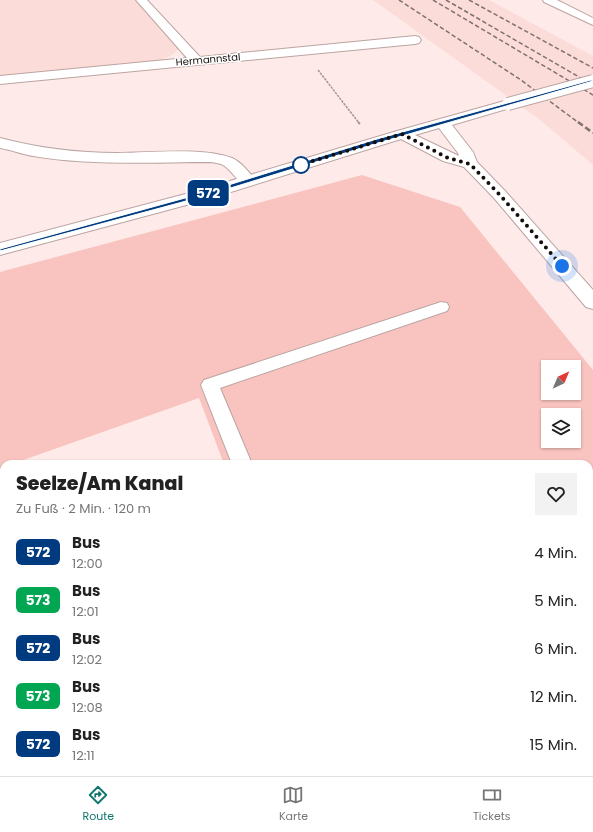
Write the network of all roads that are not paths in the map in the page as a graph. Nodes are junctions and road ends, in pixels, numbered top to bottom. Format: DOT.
graph roads {
  1 [pos="141,0"];
  2 [pos="548,0"];
  3 [pos="592,21"];
  4 [pos="415,40"];
  5 [pos="196,60"];
  6 [pos="0,80"];
  7 [pos="593,81"];
  8 [pos="443,123"];
  9 [pos="402,134"];
  10 [pos="0,143"];
  11 [pos="470,164"];
  12 [pos="248,181"];
  13 [pos="0,249"];
  14 [pos="593,302"];
  15 [pos="441,307"];
  16 [pos="240,460"];
  1 -- 5 [label="street"];
  2 -- 3 [label="street"];
  4 -- 5 [label="street, Hermannstal"];
  5 -- 6 [label="street, Hermannstal"];
  7 -- 8 [label="street, bridge"];
  8 -- 9 [label="street"];
  8 -- 11 [label="street"];
  9 -- 11 [label="street"];
  9 -- 12 [label="street"];
  10 -- 12 [label="street"];
  11 -- 14 [label="street"];
  12 -- 13 [label="street"];
  15 -- 16 [label="lane"];
}
